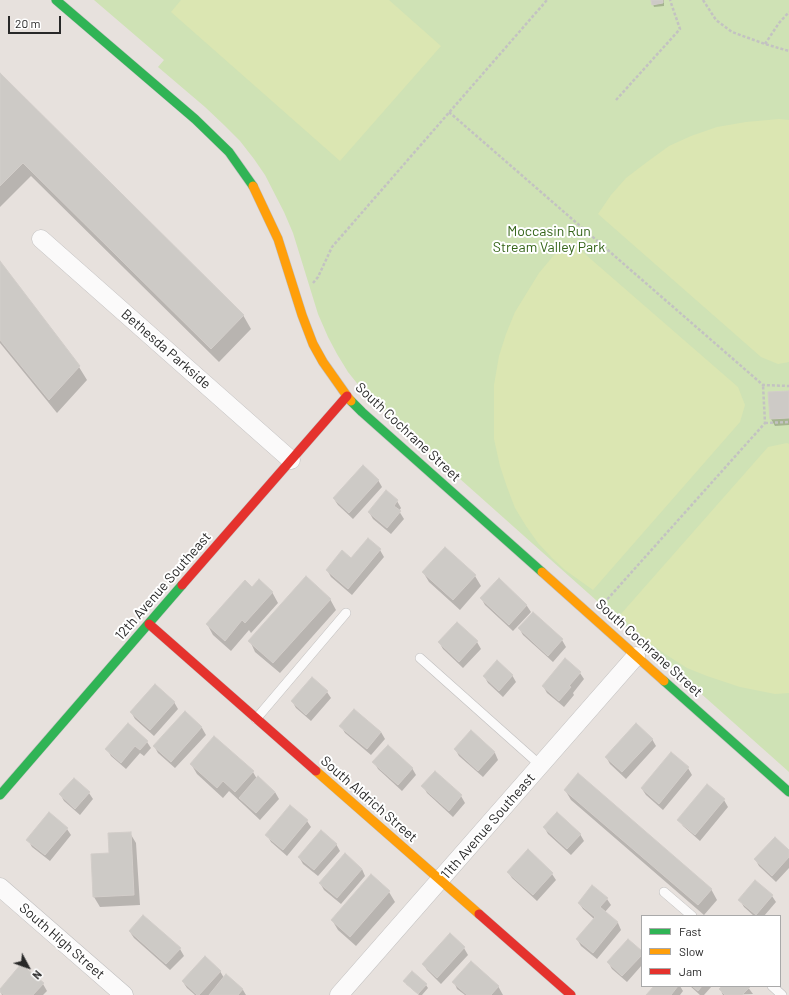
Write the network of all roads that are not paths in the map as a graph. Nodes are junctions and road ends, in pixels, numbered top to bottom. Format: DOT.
graph roads {
  1 [pos="56,0"];
  2 [pos="41,239"];
  3 [pos="347,396"];
  4 [pos="292,460"];
  5 [pos="346,613"];
  6 [pos="149,624"];
  7 [pos="636,656"];
  8 [pos="420,658"];
  9 [pos="256,719"];
  10 [pos="540,765"];
  11 [pos="789,792"];
  12 [pos="0,795"];
  13 [pos="440,881"];
  14 [pos="0,887"];
  15 [pos="664,892"];
  16 [pos="691,915"];
  17 [pos="773,987"];
  18 [pos="124,995"];
  19 [pos="339,995"];
  20 [pos="570,995"];
  21 [pos="782,995"];
  1 -- 3 [label="street, South Cochrane Street"];
  2 -- 4 [label="street, Bethesda Parkside"];
  3 -- 4 [label="street, 12th Avenue Southeast"];
  3 -- 7 [label="street, South Cochrane Street"];
  4 -- 6 [label="street, 12th Avenue Southeast"];
  5 -- 9 [label="lane"];
  6 -- 9 [label="street, South Aldrich Street"];
  6 -- 12 [label="street, 12th Avenue Southeast"];
  7 -- 10 [label="street, 11th Avenue Southeast"];
  7 -- 11 [label="street, South Cochrane Street"];
  8 -- 10 [label="lane"];
  9 -- 13 [label="street, South Aldrich Street"];
  10 -- 13 [label="street, 11th Avenue Southeast"];
  13 -- 19 [label="street, 11th Avenue Southeast"];
  13 -- 20 [label="street, South Aldrich Street"];
  14 -- 18 [label="street, South High Street"];
  15 -- 16 [label="lane"];
  17 -- 21 [label="lane"];
}
